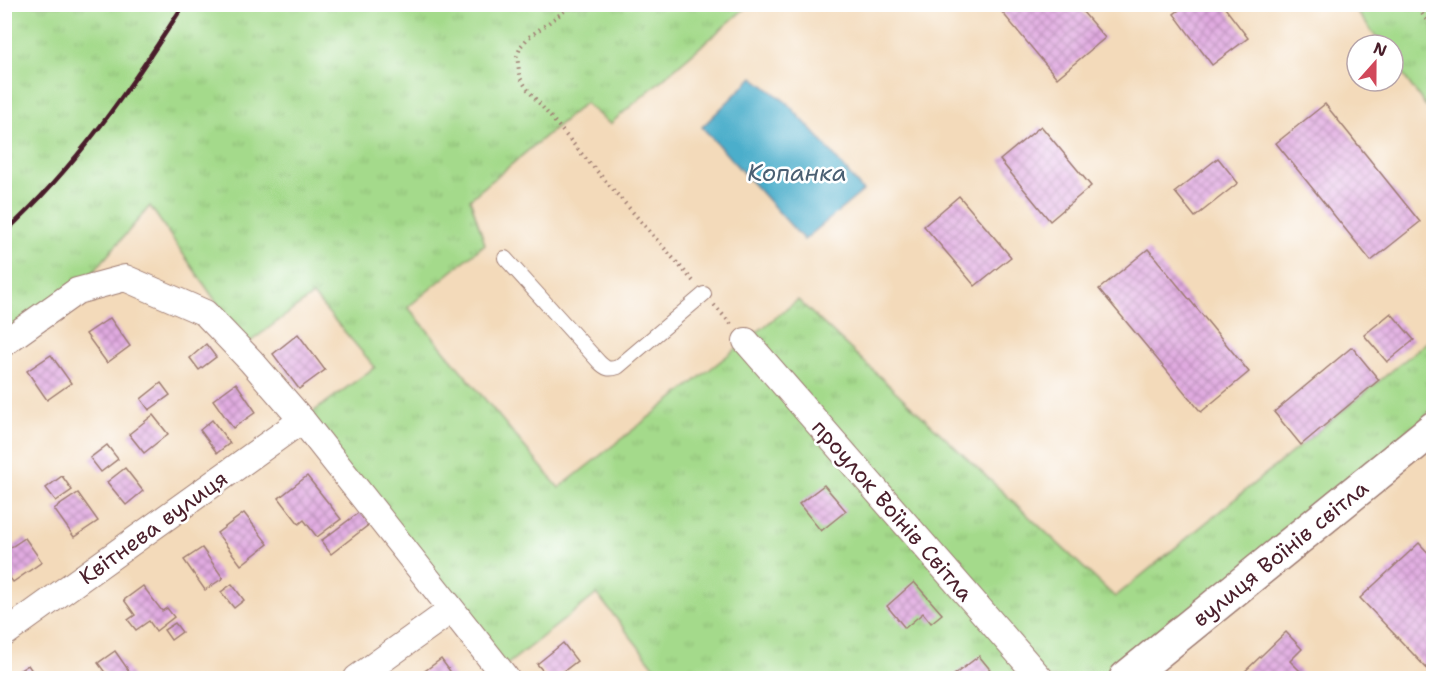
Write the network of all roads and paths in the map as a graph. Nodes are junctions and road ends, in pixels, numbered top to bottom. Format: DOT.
graph roads {
  1 [pos="574,4"];
  2 [pos="1415,4"];
  3 [pos="1434,30"];
  4 [pos="505,258"];
  5 [pos="704,294"];
  6 [pos="746,341"];
  7 [pos="4,343"];
  8 [pos="302,420"];
  9 [pos="1434,428"];
  10 [pos="443,616"];
  11 [pos="4,634"];
  12 [pos="357,678"];
  13 [pos="506,678"];
  14 [pos="1040,678"];
  15 [pos="1126,678"];
  1 -- 5 [label="path"];
  2 -- 3 [label="path"];
  4 -- 5 [label="lane"];
  5 -- 6 [label="path"];
  6 -- 14 [label="street, проулок Воїнів Світла"];
  7 -- 8 [label="street"];
  8 -- 11 [label="street, Квітнева вулиця"];
  8 -- 13 [label="street"];
  9 -- 15 [label="street, вулиця Воїнів світла"];
  10 -- 12 [label="street"];
}
